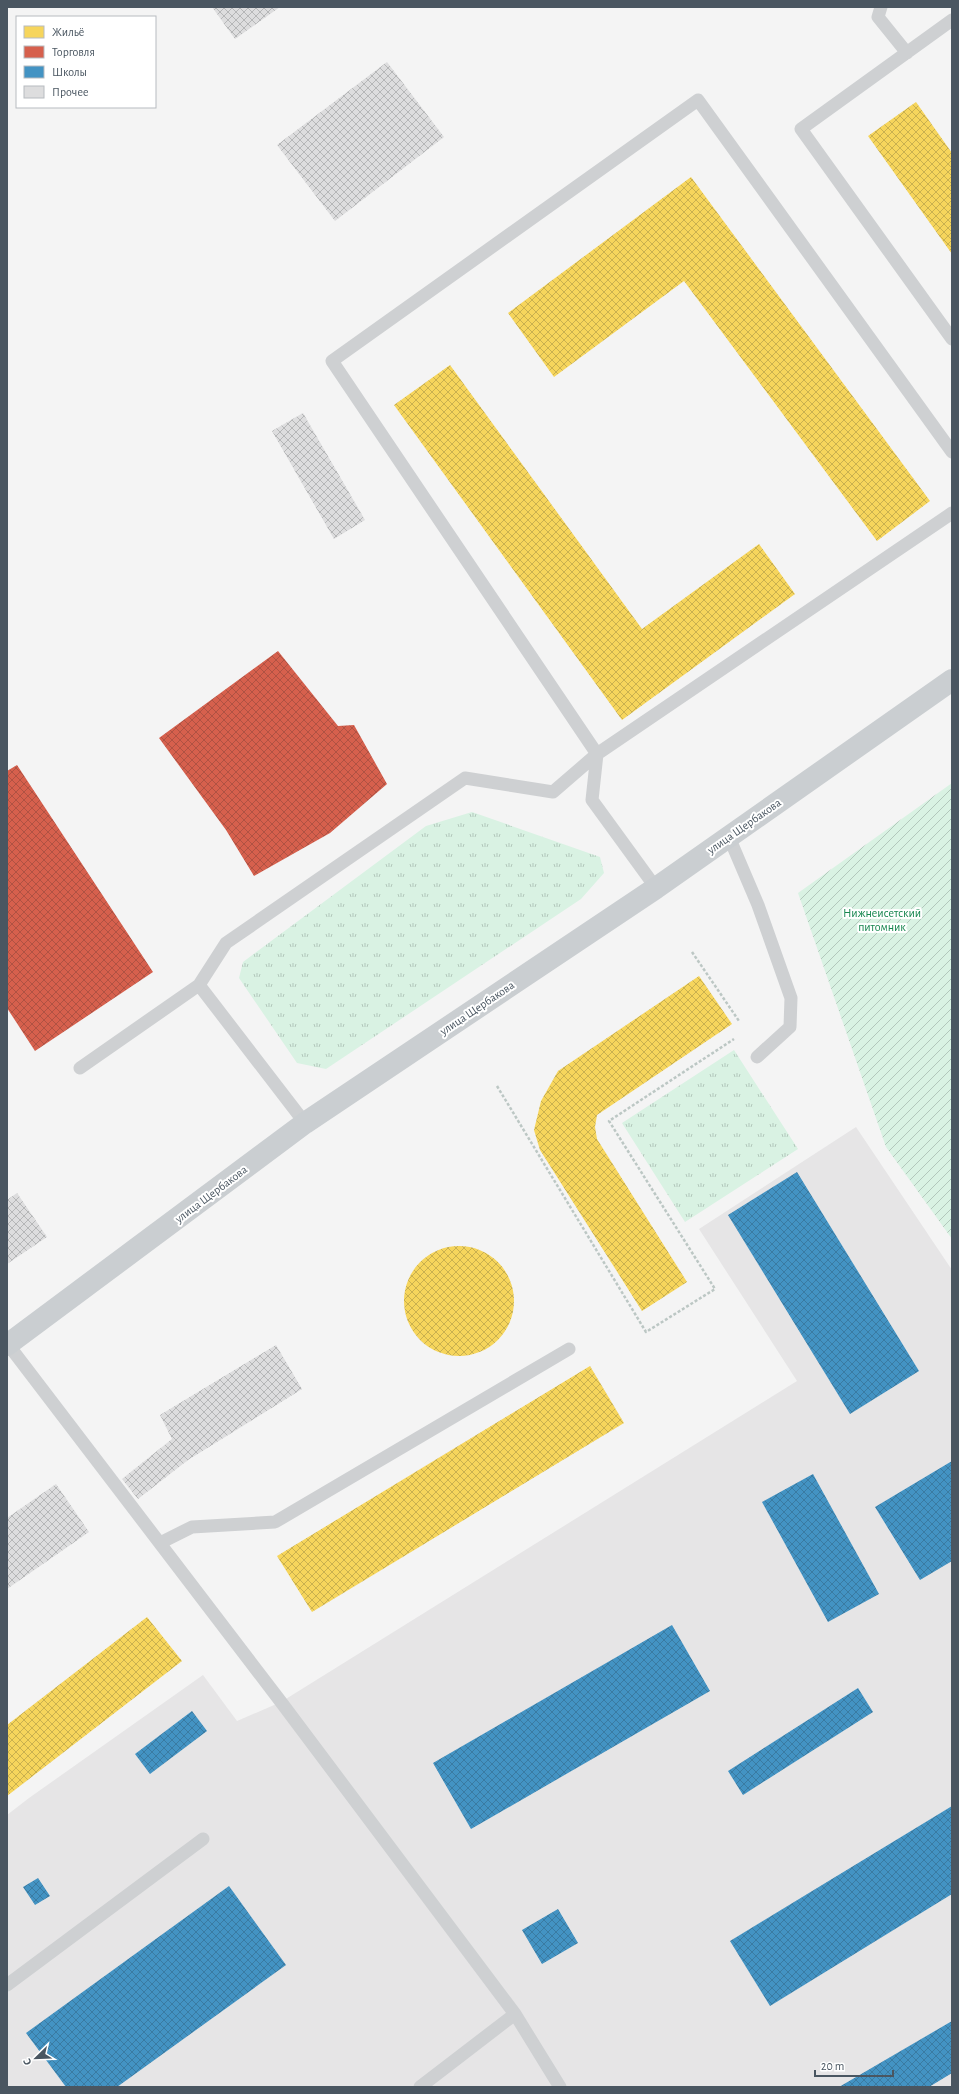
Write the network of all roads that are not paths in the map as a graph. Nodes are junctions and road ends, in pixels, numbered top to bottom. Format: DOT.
graph roads {
  1 [pos="881,7"];
  2 [pos="952,20"];
  3 [pos="907,53"];
  4 [pos="952,339"];
  5 [pos="952,452"];
  6 [pos="952,513"];
  7 [pos="952,680"];
  8 [pos="597,754"];
  9 [pos="729,837"];
  10 [pos="656,888"];
  11 [pos="199,985"];
  12 [pos="757,1057"];
  13 [pos="80,1068"];
  14 [pos="305,1123"];
  15 [pos="7,1344"];
  16 [pos="569,1349"];
  17 [pos="160,1544"];
  18 [pos="203,1839"];
  19 [pos="7,1985"];
  20 [pos="515,2014"];
  21 [pos="420,2087"];
  22 [pos="560,2087"];
  1 -- 3 [label="lane"];
  2 -- 3 [label="lane"];
  3 -- 4 [label="lane"];
  5 -- 8 [label="lane"];
  6 -- 8 [label="lane"];
  7 -- 9 [label="main road, улица Щербакова"];
  8 -- 10 [label="lane"];
  8 -- 11 [label="lane"];
  9 -- 10 [label="main road, улица Щербакова"];
  9 -- 12 [label="lane"];
  10 -- 14 [label="main road, улица Щербакова"];
  11 -- 13 [label="lane"];
  11 -- 14 [label="lane"];
  14 -- 15 [label="main road, улица Щербакова"];
  15 -- 17 [label="lane"];
  16 -- 17 [label="lane"];
  17 -- 20 [label="lane"];
  18 -- 19 [label="lane"];
  20 -- 21 [label="lane"];
  20 -- 22 [label="lane"];
}
